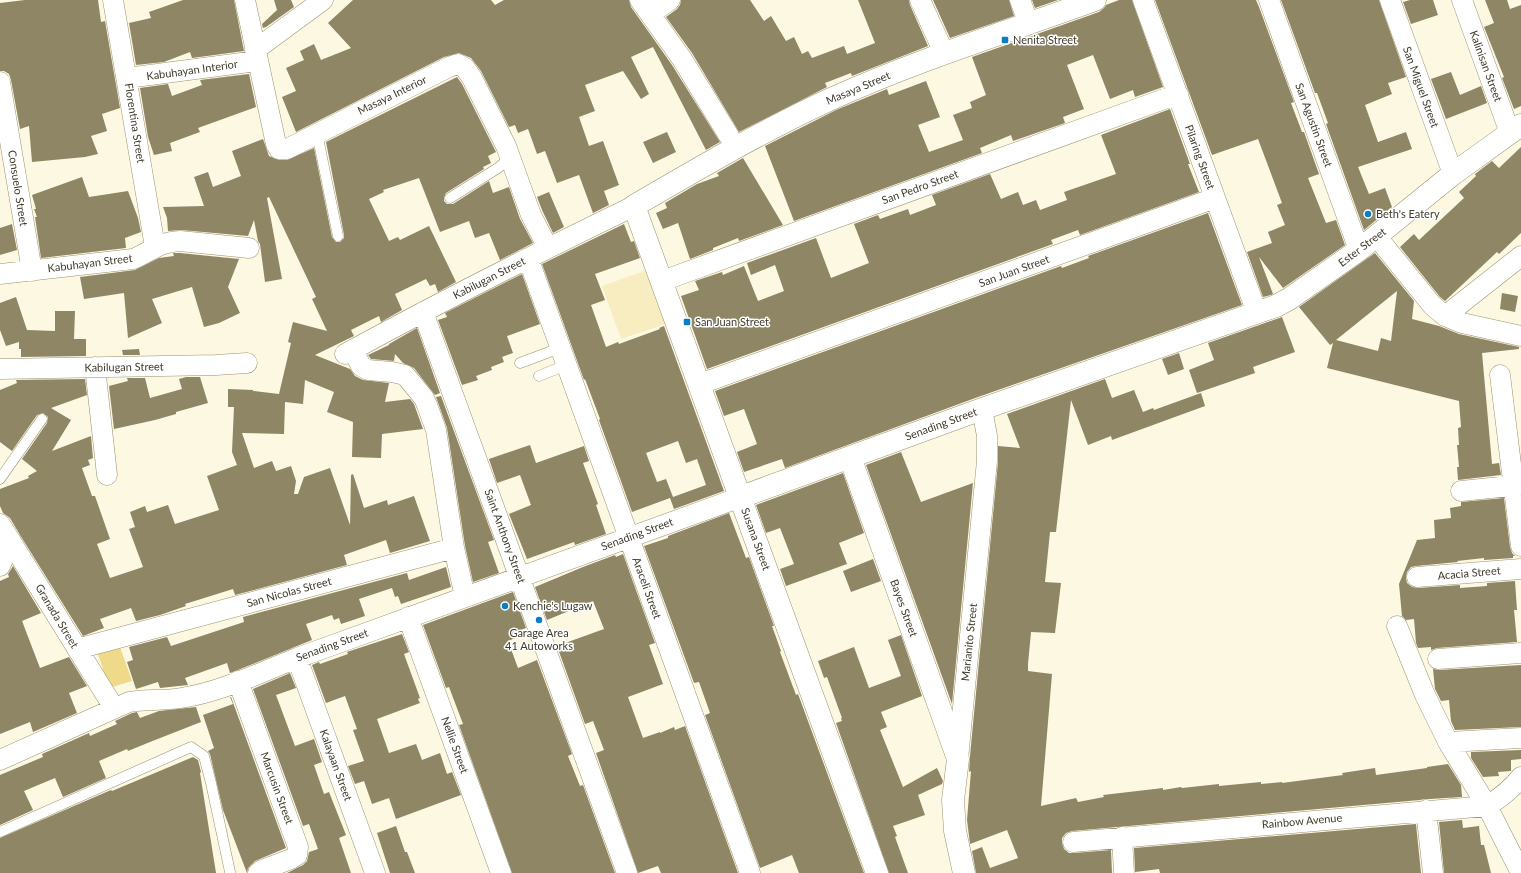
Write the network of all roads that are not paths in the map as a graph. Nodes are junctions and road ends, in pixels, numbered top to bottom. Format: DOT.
graph roads {
  1 [pos="114,0"];
  2 [pos="245,0"];
  3 [pos="323,0"];
  4 [pos="670,0"];
  5 [pos="920,0"];
  6 [pos="1020,0"];
  7 [pos="1095,0"];
  8 [pos="1143,0"];
  9 [pos="1269,0"];
  10 [pos="1390,0"];
  11 [pos="1462,0"];
  12 [pos="645,7"];
  13 [pos="1029,24"];
  14 [pos="944,53"];
  15 [pos="256,55"];
  16 [pos="127,78"];
  17 [pos="0,82"];
  18 [pos="1178,94"];
  19 [pos="1515,129"];
  20 [pos="318,133"];
  21 [pos="732,142"];
  22 [pos="510,158"];
  23 [pos="1452,174"];
  24 [pos="450,198"];
  25 [pos="1215,198"];
  26 [pos="634,206"];
  27 [pos="338,236"];
  28 [pos="1377,237"];
  29 [pos="155,247"];
  30 [pos="249,248"];
  31 [pos="548,248"];
  32 [pos="1359,250"];
  33 [pos="528,258"];
  34 [pos="1517,262"];
  35 [pos="32,271"];
  36 [pos="0,274"];
  37 [pos="662,281"];
  38 [pos="1266,310"];
  39 [pos="423,312"];
  40 [pos="1445,316"];
  41 [pos="1521,336"];
  42 [pos="563,356"];
  43 [pos="520,362"];
  44 [pos="247,363"];
  45 [pos="95,367"];
  46 [pos="0,369"];
  47 [pos="1500,375"];
  48 [pos="539,376"];
  49 [pos="700,384"];
  50 [pos="982,410"];
  51 [pos="42,419"];
  52 [pos="850,457"];
  53 [pos="107,475"];
  54 [pos="0,479"];
  55 [pos="1517,486"];
  56 [pos="1461,491"];
  57 [pos="741,497"];
  58 [pos="0,524"];
  59 [pos="629,537"];
  60 [pos="11,541"];
  61 [pos="1521,546"];
  62 [pos="454,548"];
  63 [pos="0,566"];
  64 [pos="1521,569"];
  65 [pos="519,577"];
  66 [pos="1417,577"];
  67 [pos="465,597"];
  68 [pos="408,617"];
  69 [pos="1398,626"];
  70 [pos="77,649"];
  71 [pos="1521,653"];
  72 [pos="297,658"];
  73 [pos="1438,659"];
  74 [pos="238,681"];
  75 [pos="114,708"];
  76 [pos="1521,738"];
  77 [pos="1448,742"];
  78 [pos="958,759"];
  79 [pos="0,760"];
  80 [pos="1521,777"];
  81 [pos="1487,806"];
  82 [pos="1426,810"];
  83 [pos="0,832"];
  84 [pos="1122,837"];
  85 [pos="1073,842"];
  86 [pos="230,872"];
  87 [pos="258,873"];
  88 [pos="375,873"];
  89 [pos="501,873"];
  90 [pos="627,873"];
  91 [pos="750,873"];
  92 [pos="877,873"];
  93 [pos="964,873"];
  94 [pos="1124,873"];
  95 [pos="1433,873"];
  96 [pos="1520,873"];
  1 -- 16 [label="street, Florentina Street"];
  2 -- 15 [label="street, Masaya Interior"];
  3 -- 15 [label="street, Kabuhayan Interior"];
  4 -- 12 [label="street"];
  5 -- 14 [label="street"];
  6 -- 13 [label="street"];
  7 -- 13 [label="street, Masaya Street"];
  8 -- 18 [label="street, Pilaring Street"];
  9 -- 32 [label="street, San Agustin Street"];
  10 -- 23 [label="street, San Miguel Street"];
  11 -- 19 [label="street, Kalinisan Street"];
  12 -- 21 [label="street"];
  13 -- 14 [label="street, Masaya Street"];
  14 -- 21 [label="street, Masaya Street"];
  15 -- 16 [label="street, Kabuhayan Interior"];
  15 -- 20 [label="street, Masaya Interior"];
  16 -- 29 [label="street, Florentina Street"];
  17 -- 35 [label="street, Consuelo Street"];
  18 -- 25 [label="street, Pilaring Street"];
  18 -- 37 [label="street, San Pedro Street"];
  19 -- 23 [label="street, Ester Street"];
  20 -- 22 [label="street, Masaya Interior"];
  20 -- 27 [label="lane"];
  21 -- 26 [label="street, Masaya Street"];
  22 -- 24 [label="lane"];
  22 -- 31 [label="street, Masaya Interior"];
  23 -- 28 [label="street, Ester Street"];
  25 -- 38 [label="street, Pilaring Street"];
  25 -- 49 [label="street, San Juan Street"];
  26 -- 31 [label="street, Kabilugan Street"];
  26 -- 37 [label="street, Susana Street"];
  28 -- 32 [label="street, Ester Street"];
  28 -- 40 [label="street"];
  29 -- 30 [label="street, Kabuhayan Street"];
  29 -- 35 [label="street, Kabuhayan Street"];
  31 -- 33 [label="street, Kabilugan Street"];
  32 -- 38 [label="street, Ester Street"];
  33 -- 39 [label="street, Kabilugan Street"];
  33 -- 42 [label="street, Araceli Street"];
  34 -- 40 [label="street"];
  35 -- 36 [label="street, Kabuhayan Street"];
  37 -- 49 [label="street, Susana Street"];
  38 -- 50 [label="street, Senading Street"];
  39 -- 62 [label="street, Kabilugan Street"];
  39 -- 65 [label="street, Saint Anthony Street"];
  40 -- 41 [label="street"];
  42 -- 43 [label="lane"];
  42 -- 48 [label="lane"];
  42 -- 59 [label="street, Araceli Street"];
  44 -- 45 [label="street, Kabilugan Street"];
  45 -- 46 [label="street, Kabilugan Street"];
  45 -- 53 [label="street"];
  47 -- 55 [label="street"];
  49 -- 57 [label="street, Susana Street"];
  50 -- 52 [label="street, Senading Street"];
  50 -- 78 [label="street, Marianito Street"];
  51 -- 54 [label="lane"];
  52 -- 57 [label="street, Senading Street"];
  52 -- 78 [label="street, Bayes Street"];
  55 -- 56 [label="street"];
  55 -- 61 [label="street"];
  57 -- 59 [label="street, Senading Street"];
  57 -- 92 [label="street, Susana Street"];
  58 -- 60 [label="street, Granada Street"];
  59 -- 65 [label="street, Senading Street"];
  59 -- 91 [label="street, Araceli Street"];
  60 -- 63 [label="street"];
  60 -- 70 [label="street, Granada Street"];
  62 -- 67 [label="street"];
  62 -- 70 [label="street, San Nicolas Street"];
  64 -- 66 [label="street, Acacia Street"];
  65 -- 67 [label="street, Senading Street"];
  65 -- 90 [label="street, Saint Anthony Street"];
  67 -- 68 [label="street, Senading Street"];
  68 -- 72 [label="street, Senading Street"];
  68 -- 89 [label="street, Nellie Street"];
  69 -- 77 [label="street"];
  70 -- 75 [label="street, Granada Street"];
  71 -- 73 [label="street"];
  72 -- 74 [label="street, Senading Street"];
  72 -- 88 [label="street, Kalayaan Street"];
  74 -- 75 [label="street, Senading Street"];
  74 -- 87 [label="street, Marcusin Street"];
  75 -- 79 [label="street, Senading Street"];
  76 -- 77 [label="street"];
  77 -- 81 [label="street"];
  78 -- 93 [label="street, Marianito Street"];
  80 -- 81 [label="street, Rainbow Avenue"];
  81 -- 82 [label="street, Rainbow Avenue"];
  81 -- 96 [label="street"];
  82 -- 84 [label="street, Rainbow Avenue"];
  82 -- 95 [label="street"];
  83 -- 86 [label="lane"];
  84 -- 85 [label="street, Rainbow Avenue"];
  84 -- 94 [label="street"];
}
